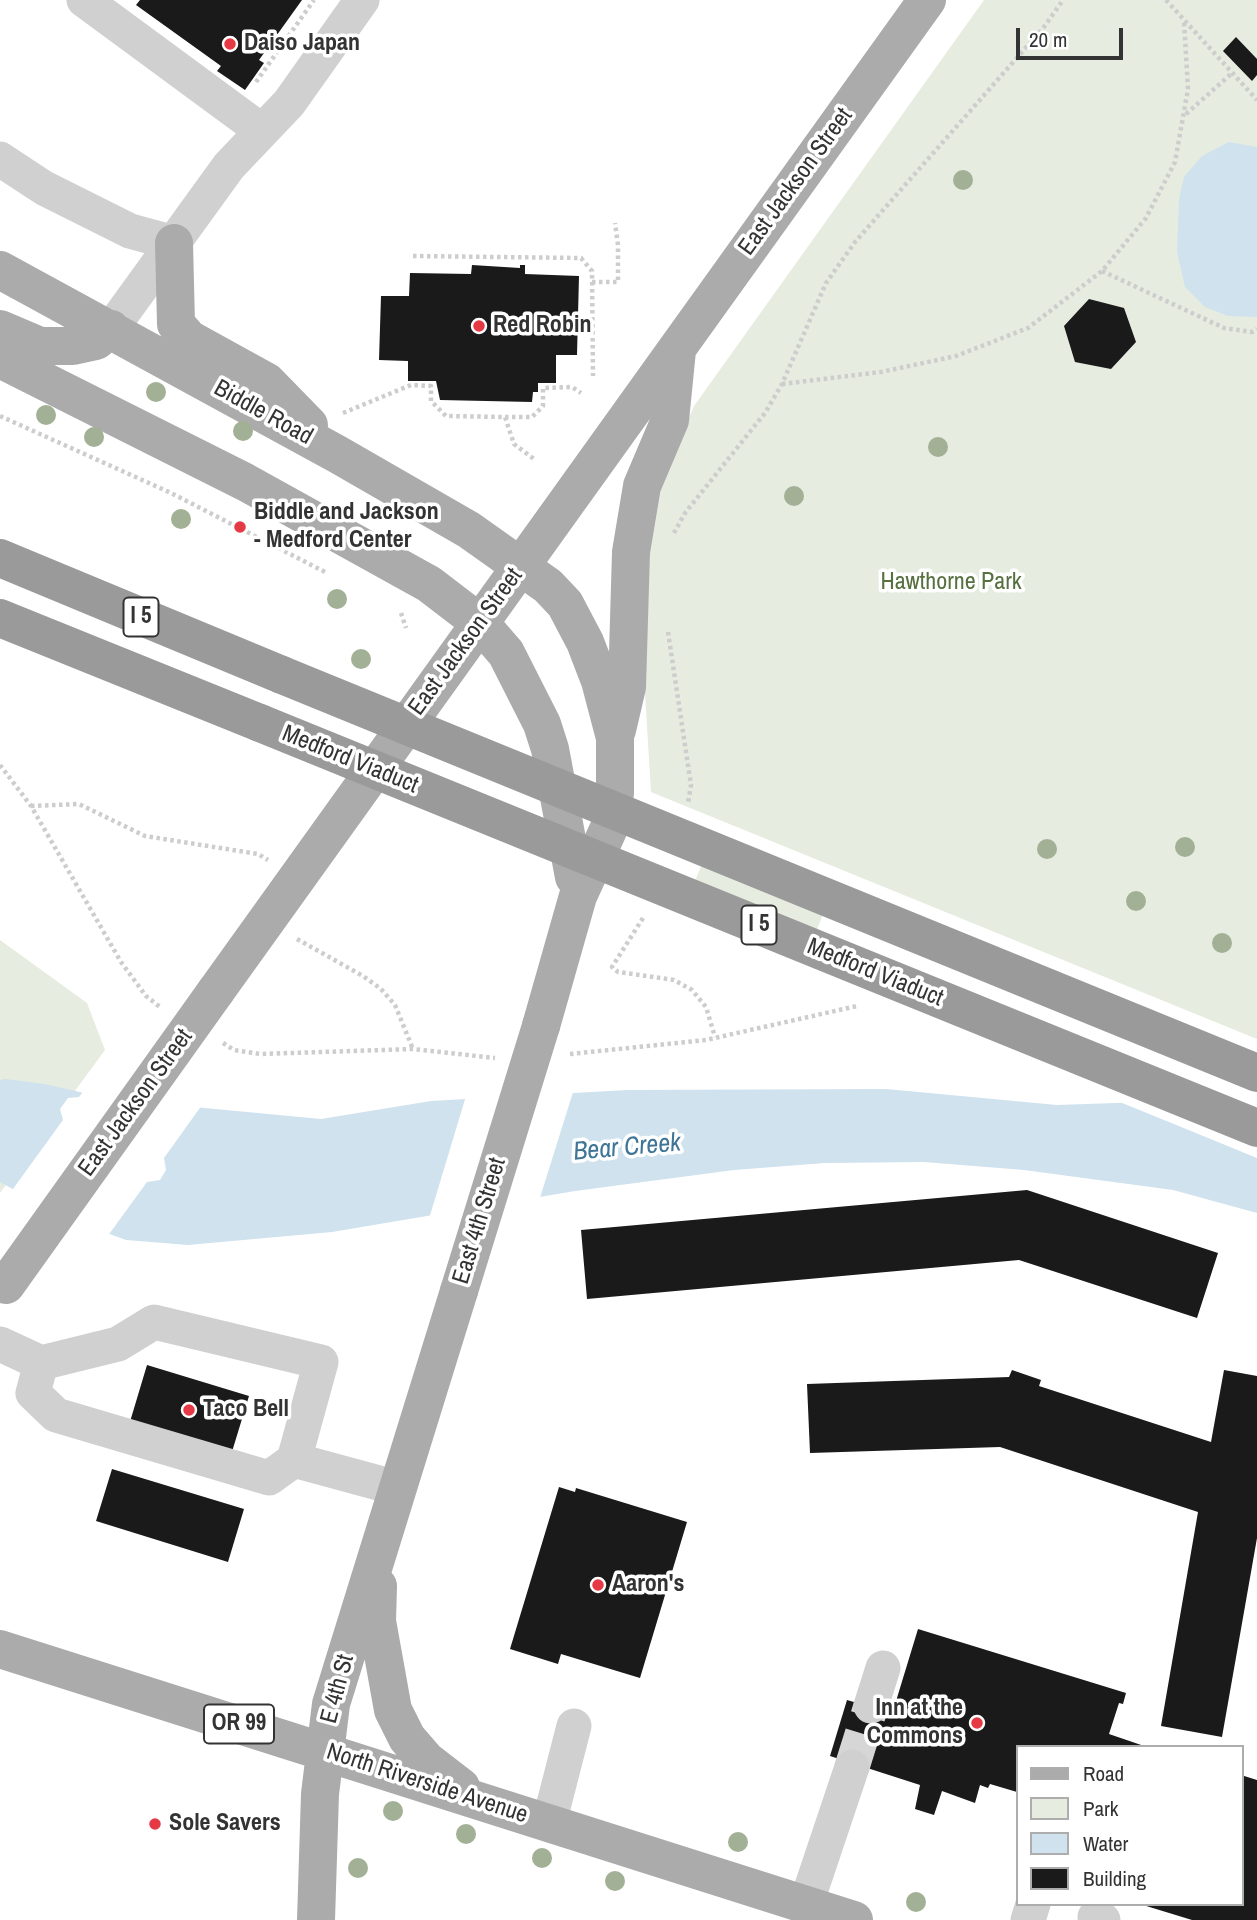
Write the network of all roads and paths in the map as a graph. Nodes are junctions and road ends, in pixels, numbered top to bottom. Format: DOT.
graph roads {
  1 [pos="84,0"];
  2 [pos="314,0"];
  3 [pos="362,0"];
  4 [pos="927,0"];
  5 [pos="1063,0"];
  6 [pos="1166,0"];
  7 [pos="1184,21"];
  8 [pos="1231,74"];
  9 [pos="248,92"];
  10 [pos="1257,100"];
  11 [pos="1185,115"];
  12 [pos="262,131"];
  13 [pos="0,159"];
  14 [pos="615,223"];
  15 [pos="174,243"];
  16 [pos="413,256"];
  17 [pos="0,270"];
  18 [pos="1102,271"];
  19 [pos="592,282"];
  20 [pos="0,329"];
  21 [pos="111,329"];
  22 [pos="1257,329"];
  23 [pos="677,348"];
  24 [pos="0,359"];
  25 [pos="593,376"];
  26 [pos="782,384"];
  27 [pos="581,393"];
  28 [pos="0,416"];
  29 [pos="336,416"];
  30 [pos="505,417"];
  31 [pos="337,454"];
  32 [pos="534,458"];
  33 [pos="668,542"];
  34 [pos="0,558"];
  35 [pos="521,566"];
  36 [pos="334,576"];
  37 [pos="399,610"];
  38 [pos="0,618"];
  39 [pos="480,623"];
  40 [pos="667,625"];
  41 [pos="406,628"];
  42 [pos="615,738"];
  43 [pos="31,806"];
  44 [pos="686,811"];
  45 [pos="298,877"];
  46 [pos="578,897"];
  47 [pos="646,914"];
  48 [pos="267,920"];
  49 [pos="715,1037"];
  50 [pos="413,1049"];
  51 [pos="1257,1073"];
  52 [pos="1257,1128"];
  53 [pos="3,1289"];
  54 [pos="0,1344"];
  55 [pos="41,1363"];
  56 [pos="293,1460"];
  57 [pos="397,1488"];
  58 [pos="380,1545"];
  59 [pos="0,1649"];
  60 [pos="883,1668"];
  61 [pos="872,1706"];
  62 [pos="574,1726"];
  63 [pos="323,1751"];
  64 [pos="852,1767"];
  65 [pos="478,1801"];
  66 [pos="549,1823"];
  67 [pos="806,1904"];
  68 [pos="316,1920"];
  69 [pos="854,1920"];
  1 -- 12 [label="lane"];
  2 -- 9 [label="path"];
  3 -- 12 [label="lane"];
  4 -- 23 [label="main road, East Jackson Street"];
  5 -- 26 [label="path"];
  6 -- 7 [label="path"];
  7 -- 8 [label="path"];
  7 -- 11 [label="path"];
  8 -- 10 [label="path"];
  8 -- 11 [label="path"];
  11 -- 18 [label="path"];
  12 -- 15 [label="lane"];
  13 -- 15 [label="lane"];
  14 -- 19 [label="path"];
  15 -- 21 [label="lane"];
  15 -- 31 [label="main road"];
  16 -- 19 [label="path"];
  17 -- 21 [label="main road, Biddle Road"];
  18 -- 22 [label="path"];
  18 -- 26 [label="path"];
  19 -- 25 [label="path"];
  20 -- 21 [label="main road"];
  21 -- 31 [label="main road, Biddle Road"];
  23 -- 35 [label="main road, East Jackson Street"];
  23 -- 42 [label="main road"];
  24 -- 39 [label="main road"];
  26 -- 33 [label="path"];
  27 -- 30 [label="path"];
  28 -- 36 [label="path"];
  29 -- 30 [label="path"];
  30 -- 32 [label="path"];
  31 -- 35 [label="main road, Biddle Road"];
  34 -- 51 [label="highway, I 5, bridge"];
  35 -- 39 [label="main road, East Jackson Street"];
  35 -- 42 [label="main road, East 4th Street"];
  37 -- 41 [label="path"];
  38 -- 52 [label="highway, Medford Viaduct / I 5, bridge"];
  39 -- 45 [label="main road, East Jackson Street"];
  39 -- 46 [label="main road, East 4th Street"];
  40 -- 44 [label="path"];
  42 -- 46 [label="main road, East 4th Street"];
  43 -- 45 [label="path"];
  45 -- 48 [label="main road, East Jackson Street"];
  46 -- 57 [label="main road, East 4th Street, bridge"];
  47 -- 49 [label="path"];
  48 -- 50 [label="path"];
  48 -- 53 [label="main road, East Jackson Street, bridge"];
  54 -- 55 [label="lane"];
  55 -- 56 [label="lane"];
  55 -- 56 [label="lane"];
  56 -- 57 [label="lane"];
  57 -- 58 [label="main road, East 4th Street"];
  58 -- 63 [label="main road, E 4th St"];
  58 -- 65 [label="main road"];
  59 -- 63 [label="main road, North Riverside Avenue / OR 99"];
  60 -- 61 [label="lane"];
  62 -- 66 [label="lane"];
  63 -- 65 [label="main road, North Riverside Avenue / OR 99"];
  63 -- 68 [label="main road, E 4th St"];
  64 -- 67 [label="lane"];
  65 -- 66 [label="main road, North Riverside Avenue / OR 99"];
  66 -- 67 [label="main road, North Riverside Avenue / OR 99"];
  67 -- 69 [label="main road, North Riverside Avenue / OR 99"];
}
